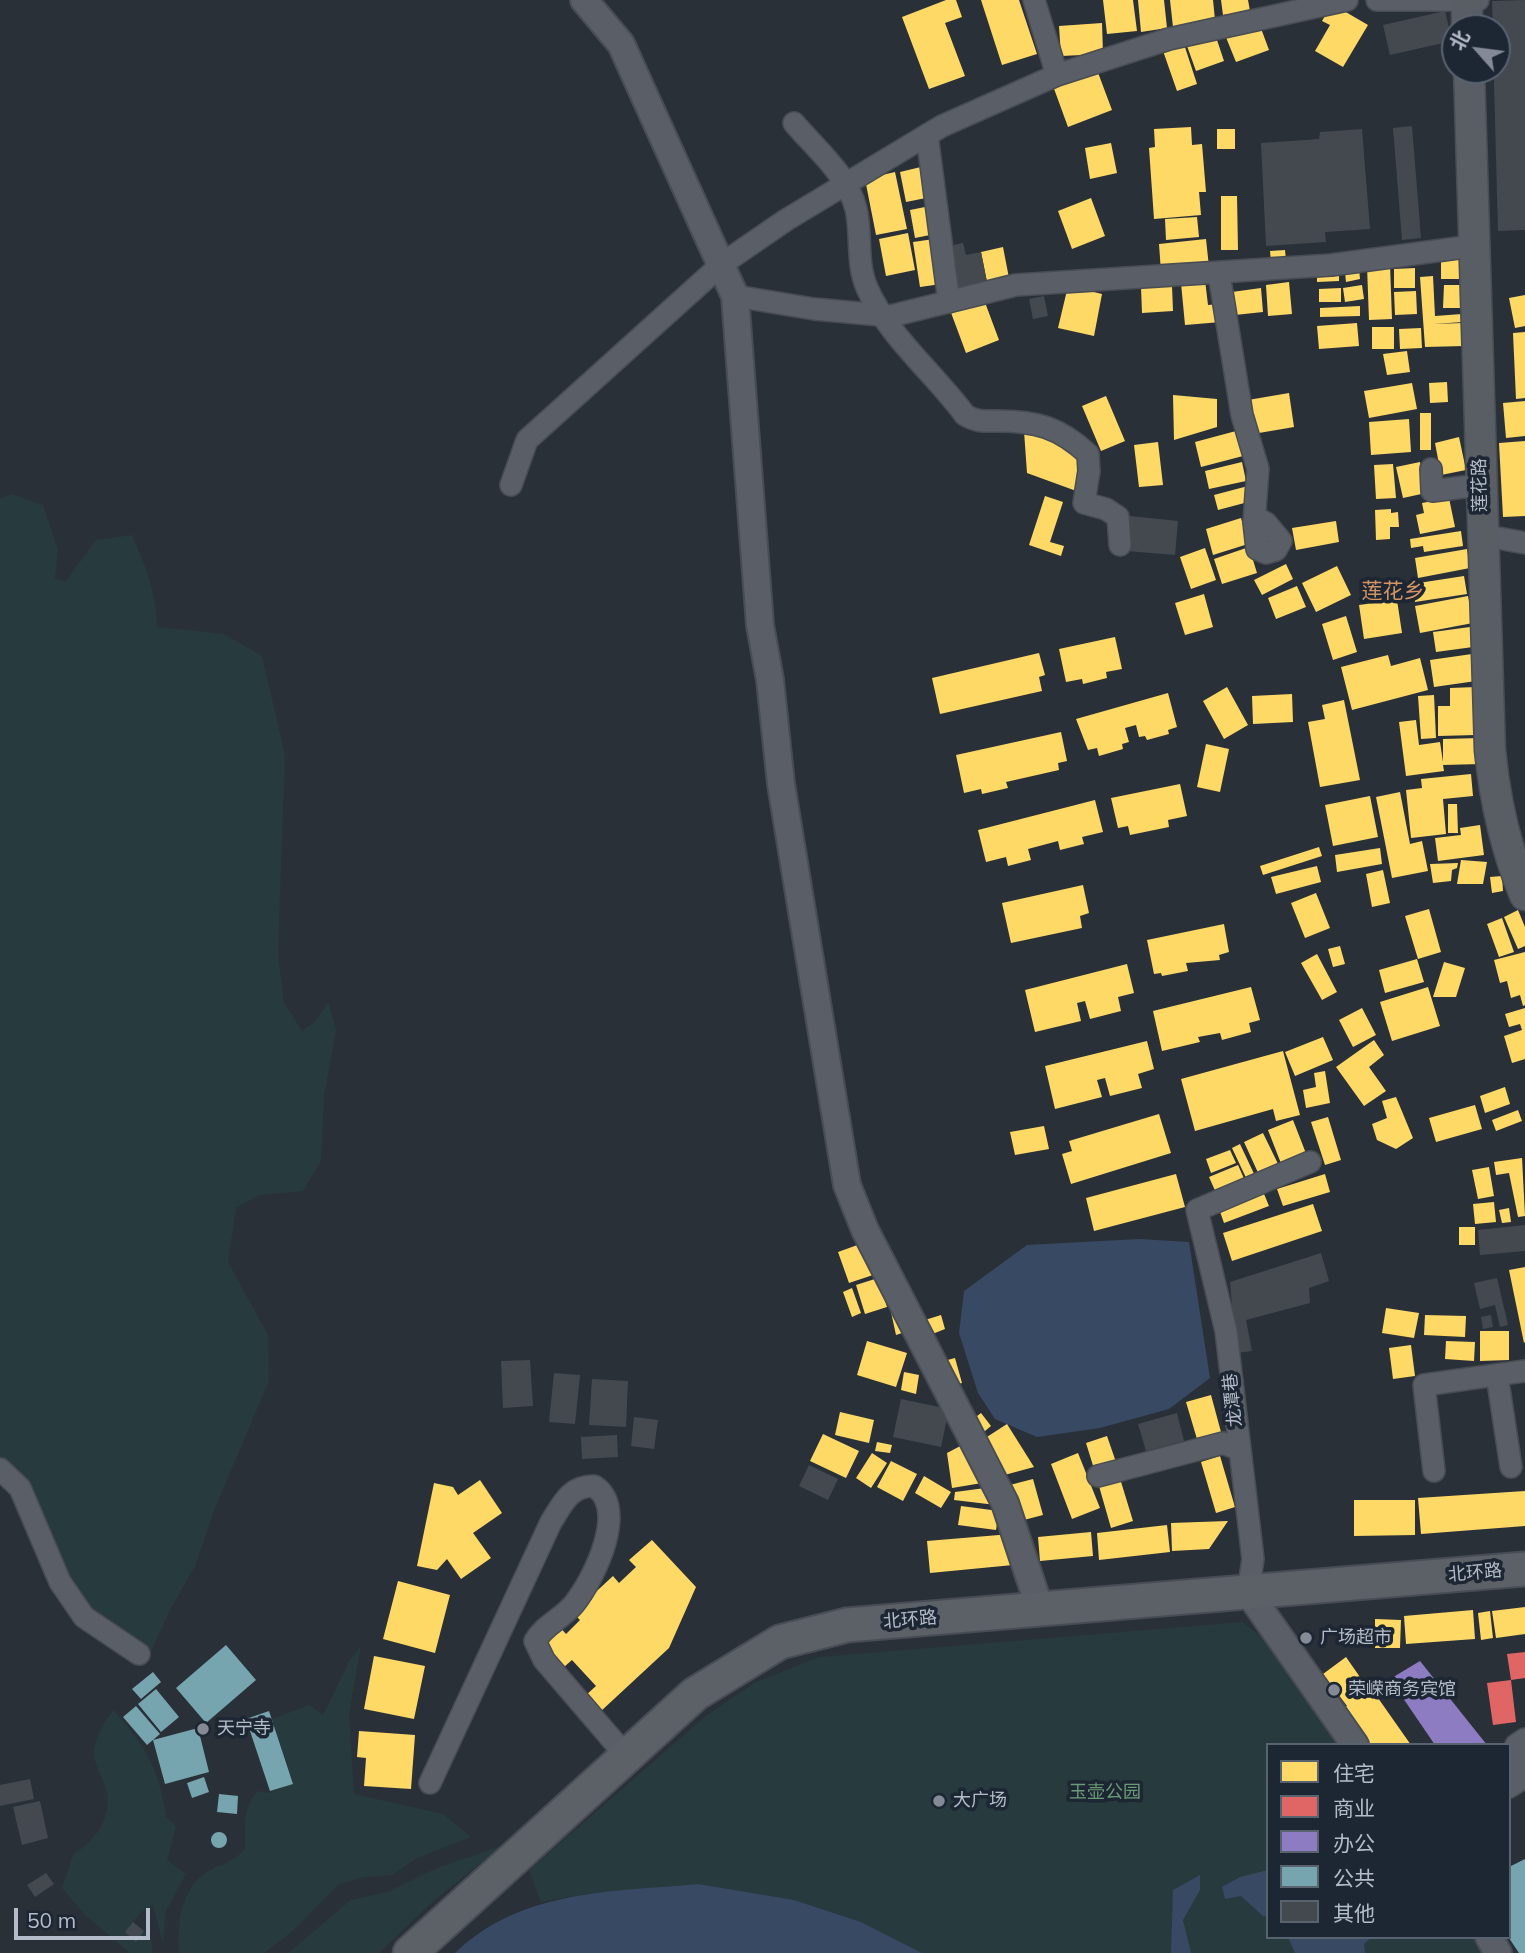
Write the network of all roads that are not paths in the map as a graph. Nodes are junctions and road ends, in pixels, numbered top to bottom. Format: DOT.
graph roads {
  1 [pos="584,0"];
  2 [pos="1034,0"];
  3 [pos="1347,0"];
  4 [pos="1377,0"];
  5 [pos="1470,7"];
  6 [pos="1057,75"];
  7 [pos="1469,84"];
  8 [pos="793,123"];
  9 [pos="928,135"];
  10 [pos="846,184"];
  11 [pos="1473,246"];
  12 [pos="722,264"];
  13 [pos="1219,274"];
  14 [pos="735,296"];
  15 [pos="949,302"];
  16 [pos="883,315"];
  17 [pos="1431,469"];
  18 [pos="511,485"];
  19 [pos="1479,485"];
  20 [pos="1255,517"];
  21 [pos="1481,535"];
  22 [pos="1525,542"];
  23 [pos="1120,545"];
  24 [pos="1525,895"];
  25 [pos="1310,1162"];
  26 [pos="1525,1371"];
  27 [pos="1497,1376"];
  28 [pos="1238,1449"];
  29 [pos="1511,1467"];
  30 [pos="0,1469"];
  31 [pos="1434,1471"];
  32 [pos="1098,1476"];
  33 [pos="1525,1569"];
  34 [pos="1248,1592"];
  35 [pos="1040,1609"];
  36 [pos="139,1654"];
  37 [pos="1525,1739"];
  38 [pos="1354,1743"];
  39 [pos="627,1757"];
  40 [pos="430,1783"];
  41 [pos="1511,1786"];
  42 [pos="410,1953"];
  1 -- 12 [label="street"];
  2 -- 6 [label="street"];
  3 -- 6 [label="street"];
  4 -- 5 [label="street"];
  6 -- 9 [label="street"];
  7 -- 11 [label="main road, 莲花路"];
  8 -- 10 [label="street"];
  9 -- 10 [label="street"];
  9 -- 15 [label="street"];
  10 -- 12 [label="street"];
  10 -- 16 [label="street"];
  11 -- 13 [label="street"];
  11 -- 19 [label="main road, 莲花路"];
  12 -- 14 [label="street"];
  12 -- 18 [label="street"];
  13 -- 15 [label="street"];
  13 -- 20 [label="street"];
  14 -- 16 [label="street"];
  14 -- 35 [label="street"];
  15 -- 16 [label="street"];
  16 -- 23 [label="street"];
  17 -- 19 [label="street"];
  19 -- 21 [label="main road, 莲花路"];
  21 -- 22 [label="street"];
  21 -- 24 [label="main road, 莲花路"];
  25 -- 28 [label="street, 龙潭巷"];
  26 -- 27 [label="street"];
  27 -- 29 [label="street"];
  27 -- 31 [label="street"];
  28 -- 32 [label="street"];
  28 -- 34 [label="street, 龙潭巷"];
  30 -- 36 [label="street"];
  33 -- 34 [label="main road, 北环路"];
  34 -- 35 [label="main road, 北环路"];
  34 -- 38 [label="street"];
  35 -- 39 [label="main road, 北环路"];
  37 -- 41 [label="street"];
  39 -- 40 [label="street"];
  39 -- 42 [label="main road, 北环路"];
}
